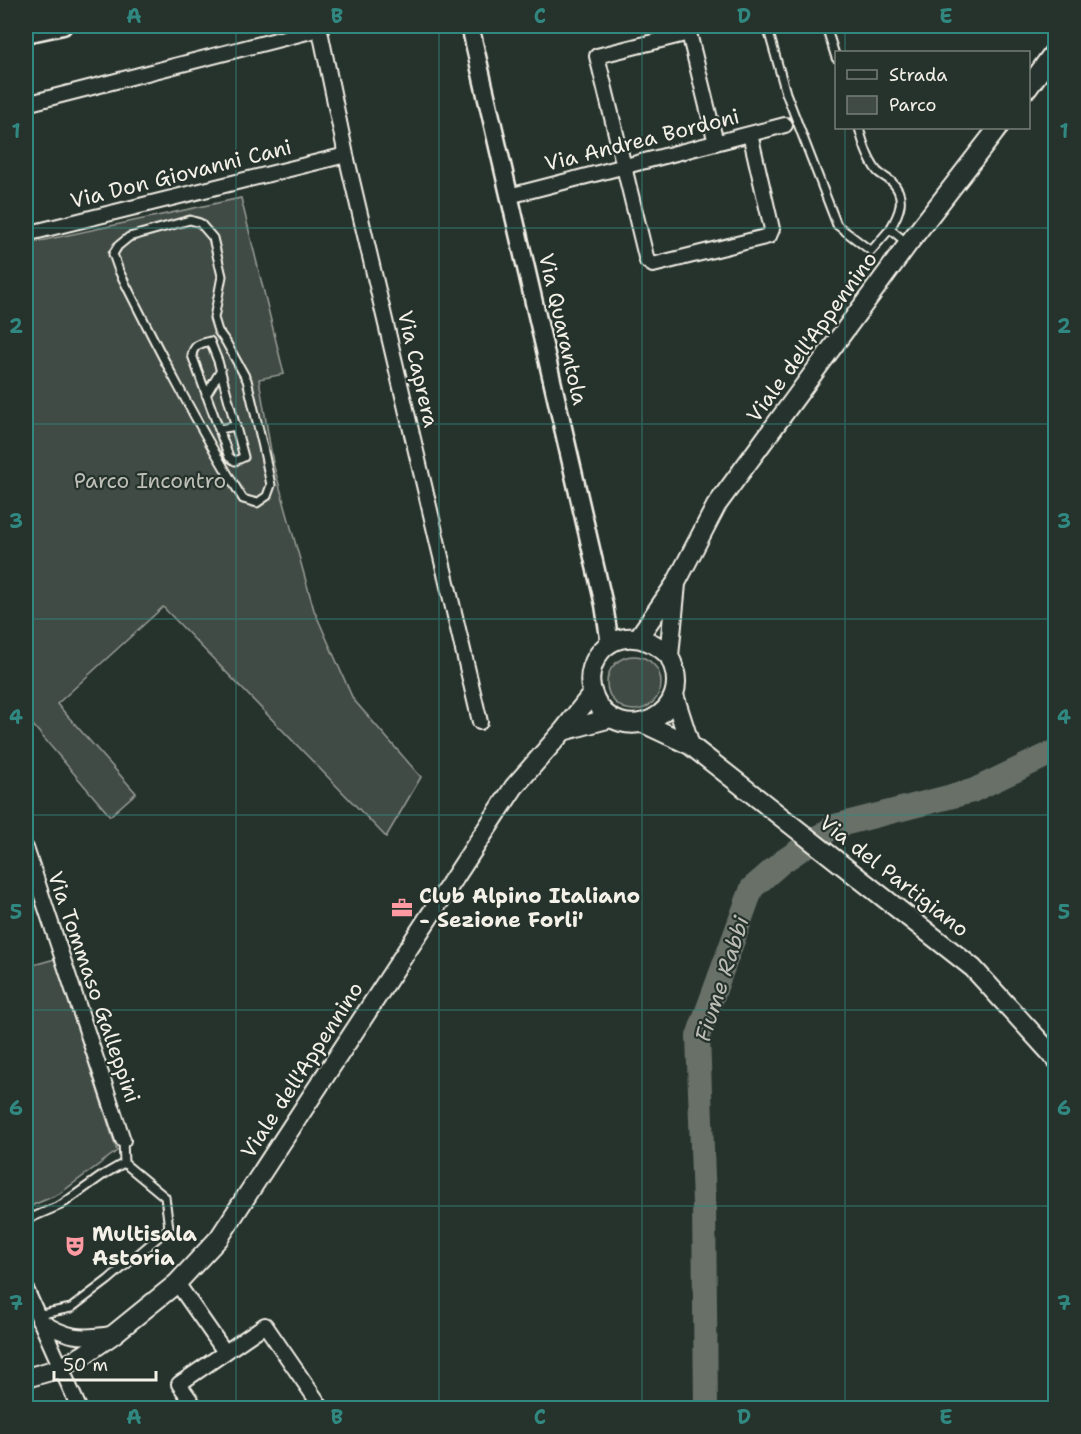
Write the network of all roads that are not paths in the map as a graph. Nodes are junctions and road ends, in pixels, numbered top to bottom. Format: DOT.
graph roads {
  1 [pos="63,26"];
  2 [pos="470,26"];
  3 [pos="767,26"];
  4 [pos="826,26"];
  5 [pos="319,27"];
  6 [pos="26,34"];
  7 [pos="1056,49"];
  8 [pos="835,52"];
  9 [pos="1030,87"];
  10 [pos="26,104"];
  11 [pos="785,125"];
  12 [pos="859,129"];
  13 [pos="998,129"];
  14 [pos="750,134"];
  15 [pos="716,143"];
  16 [pos="346,155"];
  17 [pos="625,165"];
  18 [pos="509,196"];
  19 [pos="890,229"];
  20 [pos="26,234"];
  21 [pos="908,244"];
  22 [pos="221,370"];
  23 [pos="206,395"];
  24 [pos="236,426"];
  25 [pos="218,427"];
  26 [pos="201,429"];
  27 [pos="676,583"];
  28 [pos="638,638"];
  29 [pos="610,644"];
  30 [pos="669,656"];
  31 [pos="592,694"];
  32 [pos="674,695"];
  33 [pos="611,718"];
  34 [pos="480,722"];
  35 [pos="643,723"];
  36 [pos="563,731"];
  37 [pos="690,745"];
  38 [pos="26,848"];
  39 [pos="1056,1059"];
  40 [pos="123,1140"];
  41 [pos="124,1163"];
  42 [pos="26,1220"];
  43 [pos="177,1283"];
  44 [pos="26,1289"];
  45 [pos="38,1318"];
  46 [pos="114,1334"];
  47 [pos="225,1352"];
  48 [pos="61,1368"];
  49 [pos="26,1378"];
  50 [pos="79,1408"];
  51 [pos="196,1408"];
  52 [pos="322,1408"];
  1 -- 6 [label="street"];
  2 -- 18 [label="street, Via Quarantola"];
  3 -- 19 [label="lane"];
  4 -- 8 [label="lane"];
  5 -- 10 [label="street"];
  5 -- 16 [label="street, Via Caprera"];
  7 -- 9 [label="main road"];
  11 -- 14 [label="street, Via Andrea Bordoni"];
  12 -- 19 [label="lane"];
  13 -- 21 [label="main road, Viale dell'Appennino"];
  14 -- 15 [label="street, Via Andrea Bordoni"];
  14 -- 17 [label="street"];
  15 -- 17 [label="street, Via Andrea Bordoni"];
  15 -- 17 [label="street"];
  16 -- 20 [label="street, Via Don Giovanni Cani"];
  16 -- 34 [label="street, Via Caprera"];
  17 -- 18 [label="street, Via Andrea Bordoni"];
  18 -- 29 [label="street, Via Quarantola"];
  19 -- 21 [label="lane"];
  21 -- 27 [label="main road, Viale dell'Appennino"];
  22 -- 23 [label="lane"];
  22 -- 23 [label="lane"];
  22 -- 24 [label="lane"];
  23 -- 25 [label="lane"];
  24 -- 25 [label="lane"];
  24 -- 25 [label="lane"];
  25 -- 26 [label="lane"];
  26 -- 26 [label="lane"];
  27 -- 28 [label="main road, Viale dell'Appennino"];
  27 -- 30 [label="main road, Viale dell'Appennino"];
  28 -- 29 [label="main road"];
  28 -- 30 [label="main road"];
  29 -- 31 [label="main road"];
  30 -- 32 [label="main road, Viale dell'Appennino"];
  31 -- 33 [label="main road"];
  31 -- 36 [label="main road, Viale dell'Appennino"];
  32 -- 35 [label="main road"];
  32 -- 37 [label="main road"];
  33 -- 35 [label="main road"];
  33 -- 36 [label="main road"];
  35 -- 37 [label="main road, Via del Partigiano"];
  36 -- 43 [label="main road, Viale dell'Appennino"];
  37 -- 39 [label="main road, Via del Partigiano"];
  38 -- 40 [label="street, Via Tommaso Galleppini"];
  40 -- 41 [label="lane"];
  41 -- 42 [label="lane"];
  41 -- 45 [label="lane"];
  43 -- 46 [label="main road, Viale dell'Appennino"];
  43 -- 47 [label="street"];
  44 -- 45 [label="street"];
  45 -- 46 [label="street"];
  45 -- 48 [label="street"];
  46 -- 48 [label="main road, Viale dell'Appennino"];
  47 -- 51 [label="street"];
  47 -- 52 [label="street"];
  48 -- 49 [label="main road, Viale dell'Appennino"];
  48 -- 50 [label="street"];
}
